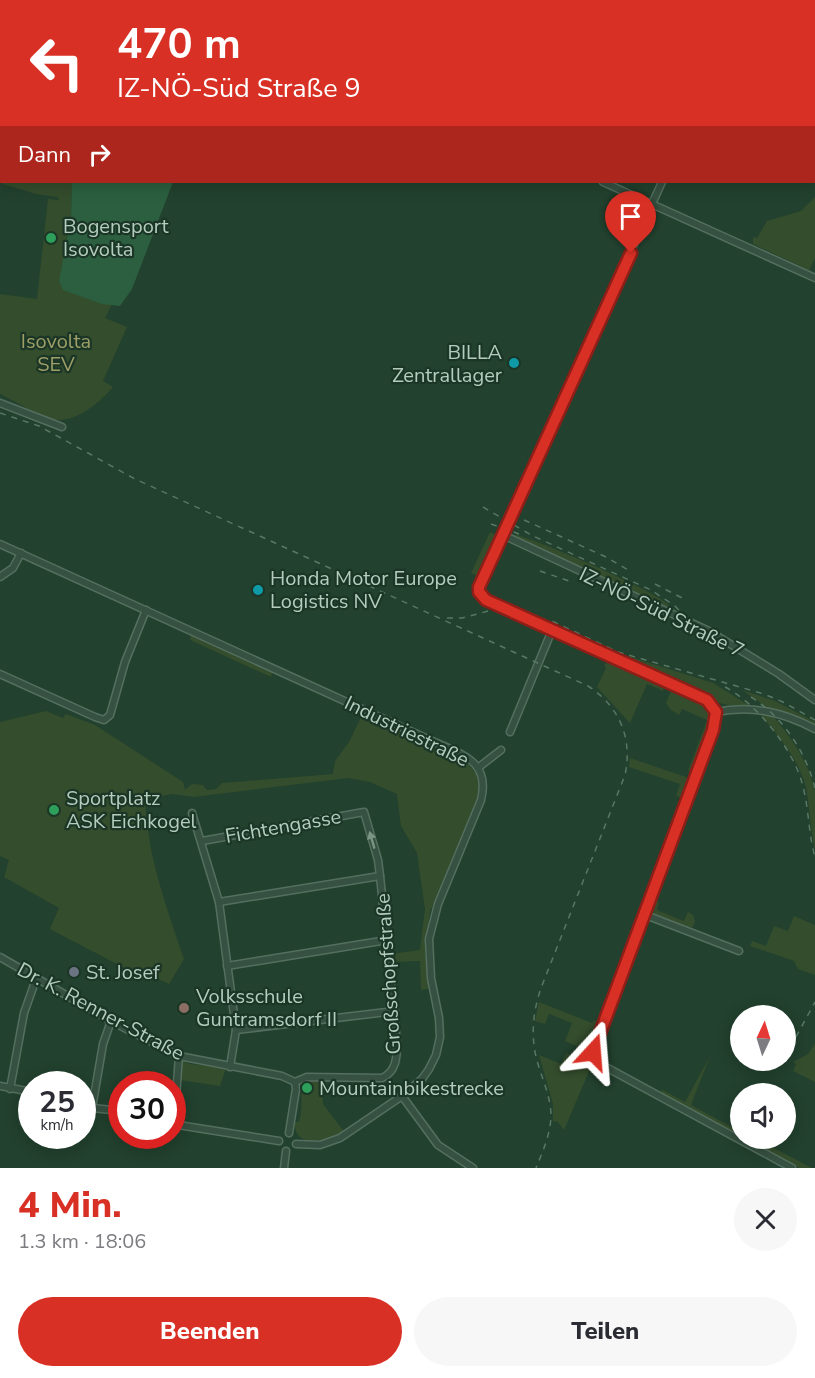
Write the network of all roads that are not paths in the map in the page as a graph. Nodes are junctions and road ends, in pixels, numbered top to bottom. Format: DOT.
graph roads {
  1 [pos="605,183"];
  2 [pos="662,183"];
  3 [pos="653,204"];
  4 [pos="815,278"];
  5 [pos="0,403"];
  6 [pos="62,427"];
  7 [pos="502,535"];
  8 [pos="0,544"];
  9 [pos="21,553"];
  10 [pos="0,577"];
  11 [pos="146,610"];
  12 [pos="552,630"];
  13 [pos="0,674"];
  14 [pos="815,700"];
  15 [pos="714,709"];
  16 [pos="815,729"];
  17 [pos="510,732"];
  18 [pos="501,750"];
  19 [pos="478,767"];
  20 [pos="364,812"];
  21 [pos="192,813"];
  22 [pos="202,840"];
  23 [pos="380,876"];
  24 [pos="219,902"];
  25 [pos="644,914"];
  26 [pos="387,940"];
  27 [pos="739,951"];
  28 [pos="0,957"];
  29 [pos="227,966"];
  30 [pos="36,979"];
  31 [pos="395,1011"];
  32 [pos="111,1021"];
  33 [pos="236,1030"];
  34 [pos="179,1056"];
  35 [pos="230,1067"];
  36 [pos="178,1071"];
  37 [pos="295,1082"];
  38 [pos="96,1085"];
  39 [pos="0,1086"];
  40 [pos="10,1089"];
  41 [pos="18,1090"];
  42 [pos="402,1096"];
  43 [pos="186,1126"];
  44 [pos="289,1133"];
  45 [pos="279,1141"];
  46 [pos="296,1144"];
  47 [pos="286,1151"];
  48 [pos="284,1168"];
  49 [pos="473,1168"];
  50 [pos="792,1168"];
  1 -- 3 [label="street"];
  2 -- 3 [label="street"];
  3 -- 4 [label="street"];
  3 -- 7 [label="street"];
  5 -- 6 [label="street"];
  7 -- 12 [label="street"];
  7 -- 14 [label="street, IZ-NÖ-Süd Straße 7"];
  8 -- 9 [label="street, Industriestraße"];
  9 -- 10 [label="street"];
  9 -- 11 [label="street, Industriestraße"];
  11 -- 13 [label="street"];
  11 -- 19 [label="street, Industriestraße"];
  12 -- 15 [label="street"];
  12 -- 17 [label="street"];
  15 -- 16 [label="street"];
  15 -- 25 [label="street"];
  18 -- 19 [label="street"];
  19 -- 42 [label="street, Industriestraße"];
  20 -- 22 [label="street, Fichtengasse"];
  23 -- 20 [label="street, Großschopfstraße, one-way"];
  21 -- 22 [label="street"];
  22 -- 24 [label="street"];
  23 -- 24 [label="street"];
  23 -- 26 [label="street, Großschopfstraße"];
  24 -- 29 [label="street"];
  25 -- 27 [label="street"];
  25 -- 50 [label="street"];
  26 -- 29 [label="street"];
  26 -- 31 [label="street, Großschopfstraße"];
  28 -- 30 [label="street, Dr. K. Renner-Straße"];
  29 -- 33 [label="street"];
  30 -- 32 [label="street, Dr. K. Renner-Straße"];
  30 -- 40 [label="street"];
  31 -- 33 [label="street"];
  31 -- 37 [label="street, Großschopfstraße"];
  32 -- 34 [label="street, Dr. K. Renner-Straße"];
  32 -- 38 [label="street"];
  33 -- 35 [label="street"];
  34 -- 35 [label="street, Dr. K. Renner-Straße"];
  34 -- 36 [label="street"];
  35 -- 37 [label="street, Dr. K. Renner-Straße"];
  37 -- 44 [label="street"];
  39 -- 40 [label="street"];
  40 -- 41 [label="street"];
  42 -- 46 [label="street, Industriestraße"];
  42 -- 49 [label="street"];
  43 -- 45 [label="street"];
  44 -- 45 [label="street"];
  44 -- 46 [label="street"];
  45 -- 47 [label="street"];
  46 -- 47 [label="street"];
  47 -- 48 [label="street"];
}
